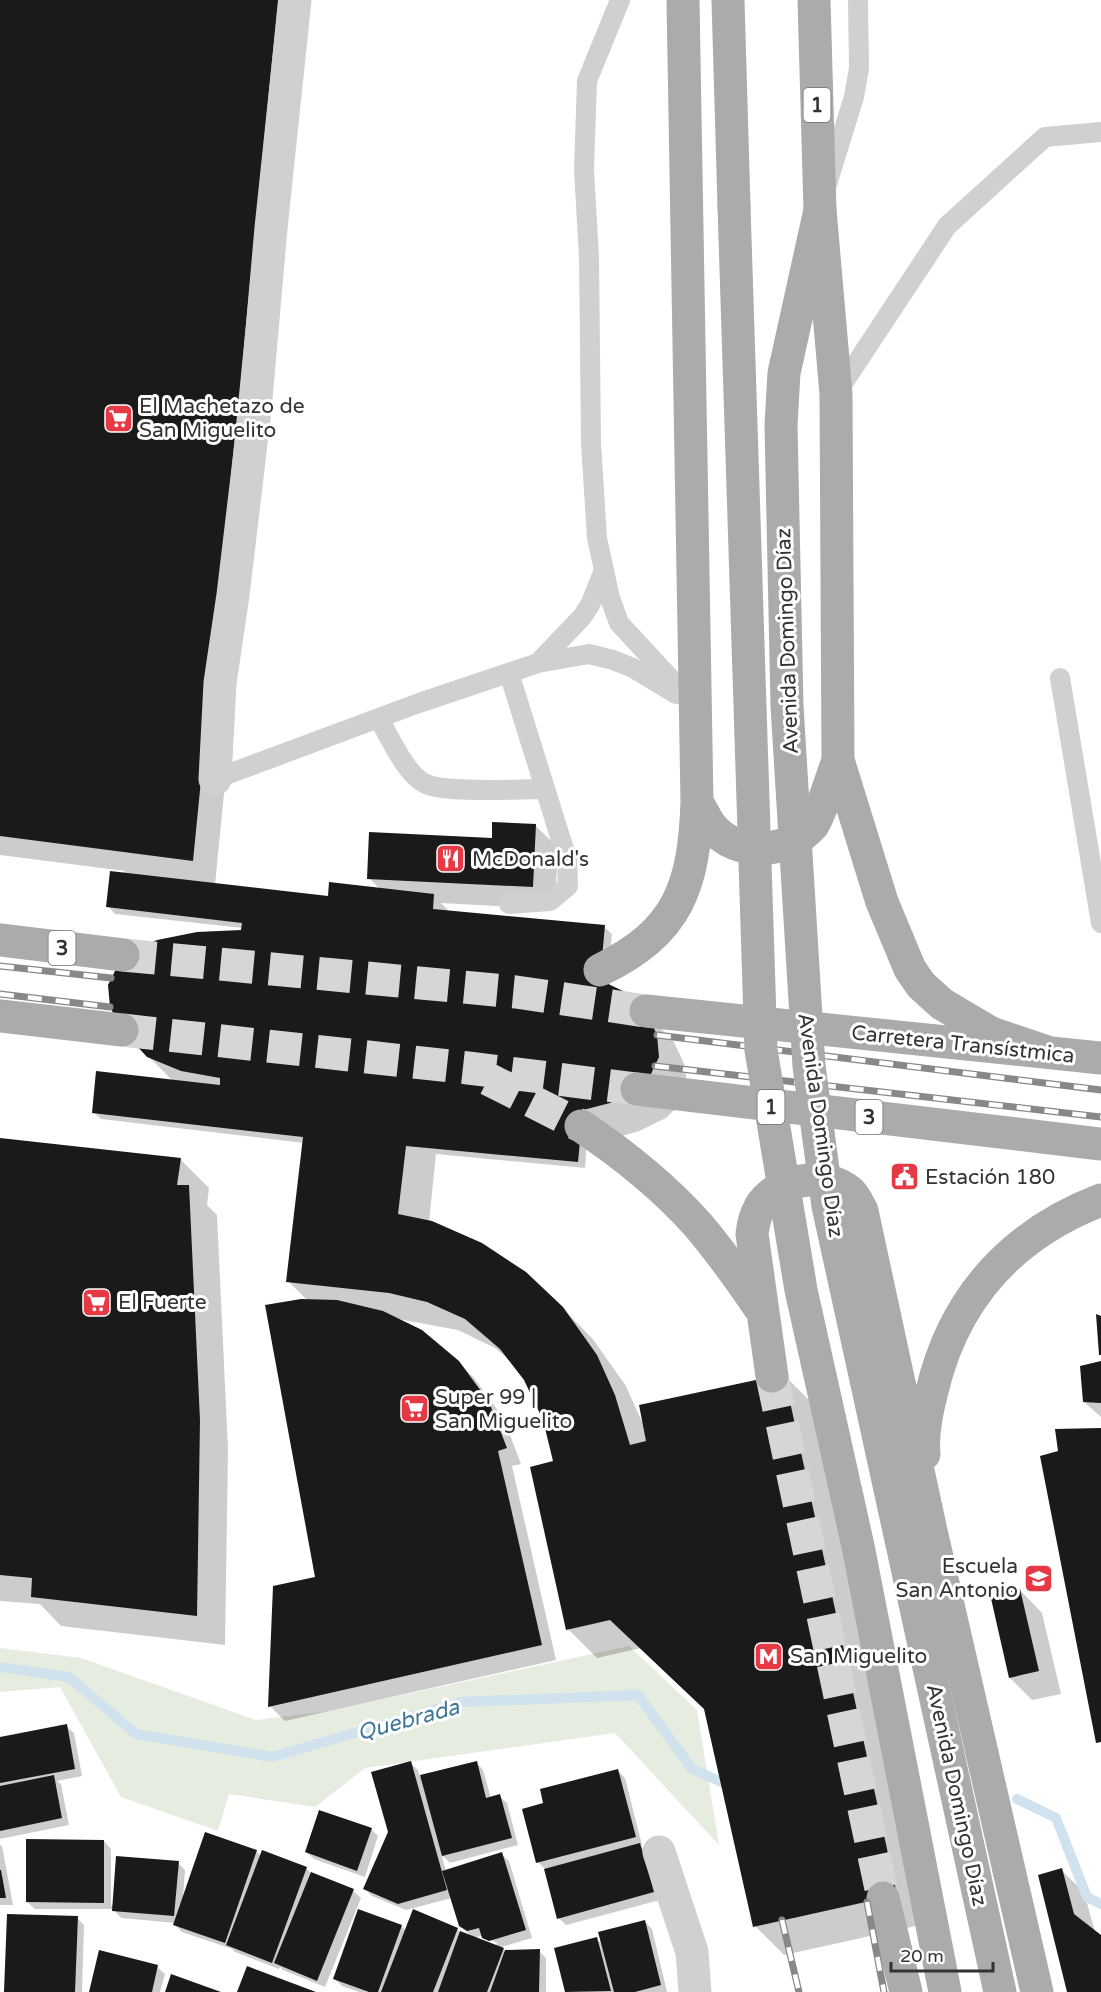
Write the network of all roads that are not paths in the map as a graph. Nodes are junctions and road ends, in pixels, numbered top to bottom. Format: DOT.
graph roads {
  1 [pos="295,0"];
  2 [pos="620,0"];
  3 [pos="683,0"];
  4 [pos="728,0"];
  5 [pos="814,0"];
  6 [pos="858,0"];
  7 [pos="1101,132"];
  8 [pos="820,210"];
  9 [pos="836,394"];
  10 [pos="604,570"];
  11 [pos="538,663"];
  12 [pos="509,673"];
  13 [pos="1060,678"];
  14 [pos="694,704"];
  15 [pos="379,719"];
  16 [pos="838,760"];
  17 [pos="215,779"];
  18 [pos="543,789"];
  19 [pos="697,802"];
  20 [pos="509,904"];
  21 [pos="1101,923"];
  22 [pos="0,940"];
  23 [pos="123,955"];
  24 [pos="600,970"];
  25 [pos="646,1011"];
  26 [pos="0,1017"];
  27 [pos="122,1030"];
  28 [pos="1047,1052"];
  29 [pos="1101,1058"];
  30 [pos="637,1089"];
  31 [pos="581,1126"];
  32 [pos="1101,1144"];
  33 [pos="1101,1200"];
  34 [pos="761,1310"];
  35 [pos="772,1376"];
  36 [pos="931,1531"];
  37 [pos="658,1852"];
  38 [pos="883,1898"];
  39 [pos="695,1992"];
  40 [pos="906,1992"];
  41 [pos="945,1992"];
  42 [pos="1000,1992"];
  43 [pos="1037,1992"];
  1 -- 17 [label="street"];
  2 -- 10 [label="lane"];
  3 -- 14 [label="main road"];
  4 -- 41 [label="main road, Avenida Domingo Díaz / 1, bridge"];
  5 -- 8 [label="main road, 1"];
  6 -- 8 [label="lane"];
  7 -- 9 [label="lane"];
  8 -- 9 [label="main road"];
  8 -- 42 [label="main road, Avenida Domingo Díaz, bridge"];
  9 -- 16 [label="main road"];
  10 -- 11 [label="lane"];
  10 -- 14 [label="lane"];
  11 -- 12 [label="lane"];
  11 -- 14 [label="lane"];
  12 -- 15 [label="lane"];
  12 -- 18 [label="lane"];
  13 -- 21 [label="lane"];
  14 -- 19 [label="main road"];
  15 -- 17 [label="lane"];
  15 -- 18 [label="lane"];
  16 -- 19 [label="main road"];
  16 -- 28 [label="main road"];
  18 -- 20 [label="lane"];
  19 -- 24 [label="main road"];
  22 -- 23 [label="main road, 3"];
  25 -- 28 [label="main road, Carretera Transístmica"];
  26 -- 27 [label="main road"];
  28 -- 29 [label="main road, Carretera Transístmica"];
  30 -- 32 [label="main road, 3"];
  31 -- 34 [label="main road"];
  33 -- 36 [label="main road"];
  34 -- 35 [label="main road"];
  34 -- 36 [label="main road"];
  36 -- 43 [label="main road"];
  37 -- 39 [label="street"];
  38 -- 40 [label="main road"];
}
